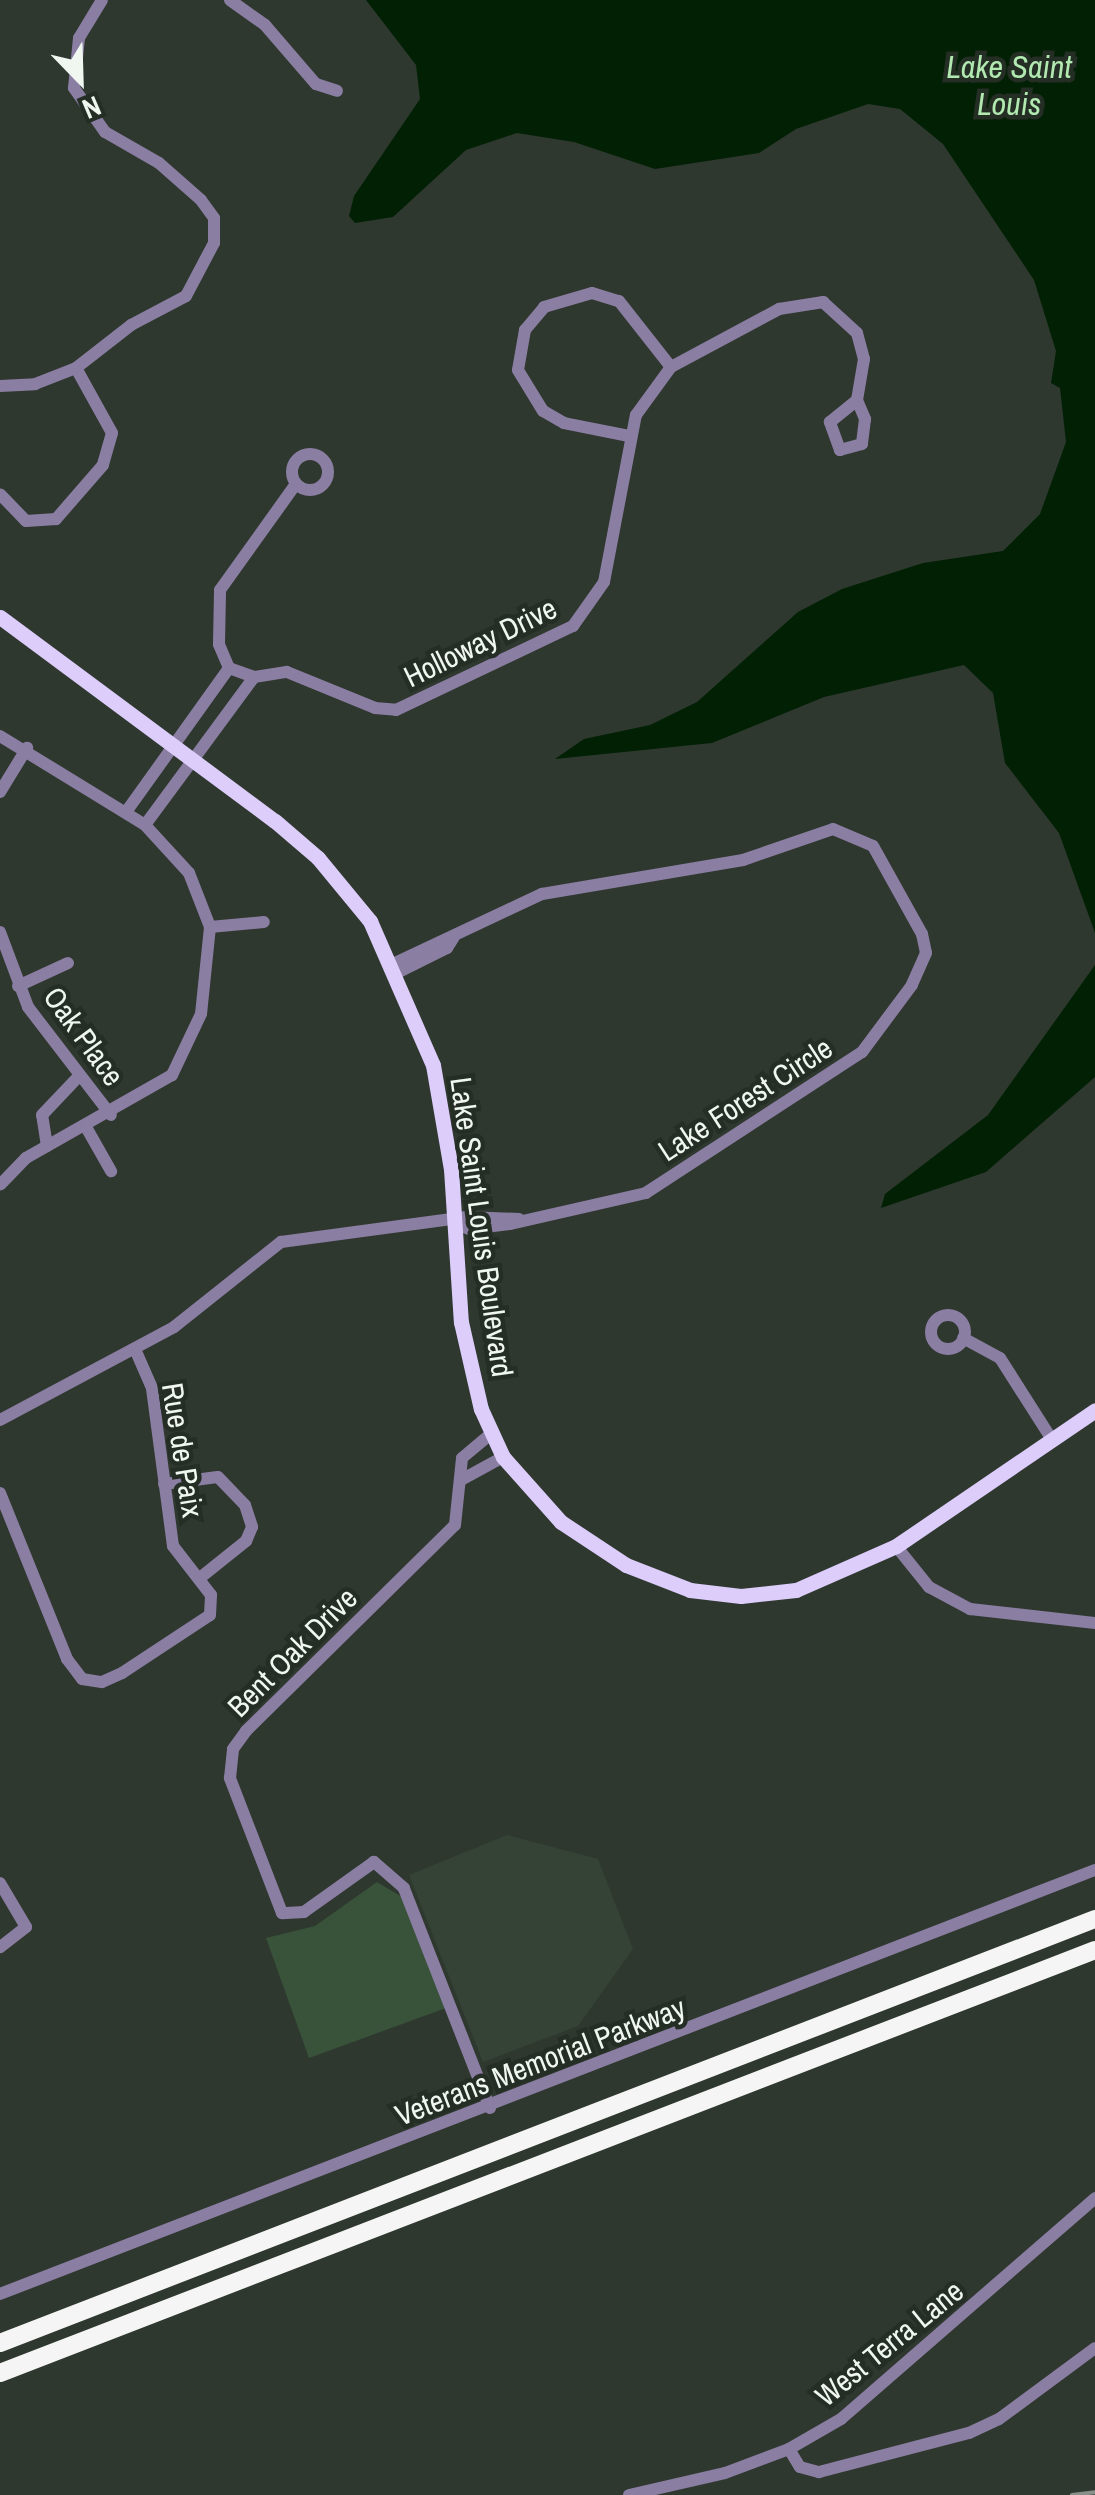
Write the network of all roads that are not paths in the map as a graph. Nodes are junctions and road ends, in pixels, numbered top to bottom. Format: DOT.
graph roads {
  1 [pos="102,0"];
  2 [pos="230,0"];
  3 [pos="338,90"];
  4 [pos="671,367"];
  5 [pos="76,368"];
  6 [pos="0,386"];
  7 [pos="858,400"];
  8 [pos="629,436"];
  9 [pos="296,484"];
  10 [pos="0,494"];
  11 [pos="0,617"];
  12 [pos="229,668"];
  13 [pos="254,677"];
  14 [pos="0,736"];
  15 [pos="173,746"];
  16 [pos="27,748"];
  17 [pos="192,759"];
  18 [pos="0,792"];
  19 [pos="126,812"];
  20 [pos="145,825"];
  21 [pos="264,922"];
  22 [pos="210,927"];
  23 [pos="0,932"];
  24 [pos="2,956"];
  25 [pos="68,963"];
  26 [pos="395,969"];
  27 [pos="0,984"];
  28 [pos="17,984"];
  29 [pos="80,1075"];
  30 [pos="111,1115"];
  31 [pos="86,1127"];
  32 [pos="47,1146"];
  33 [pos="111,1170"];
  34 [pos="0,1185"];
  35 [pos="455,1223"];
  36 [pos="963,1338"];
  37 [pos="135,1349"];
  38 [pos="1095,1410"];
  39 [pos="0,1420"];
  40 [pos="492,1434"];
  41 [pos="1051,1438"];
  42 [pos="503,1457"];
  43 [pos="460,1480"];
  44 [pos="164,1484"];
  45 [pos="0,1493"];
  46 [pos="896,1546"];
  47 [pos="201,1577"];
  48 [pos="1095,1622"];
  49 [pos="1095,1870"];
  50 [pos="0,1883"];
  51 [pos="1095,1919"];
  52 [pos="0,1947"];
  53 [pos="1095,1950"];
  54 [pos="490,2108"];
  55 [pos="1095,2198"];
  56 [pos="0,2294"];
  57 [pos="0,2343"];
  58 [pos="1095,2348"];
  59 [pos="0,2373"];
  60 [pos="789,2449"];
  61 [pos="629,2495"];
  1 -- 5 [label="street"];
  2 -- 3 [label="street"];
  4 -- 7 [label="street, Holloway Drive"];
  4 -- 8 [label="street, Holloway Drive"];
  4 -- 8 [label="street"];
  5 -- 6 [label="street"];
  5 -- 10 [label="street"];
  8 -- 13 [label="street, Holloway Drive"];
  9 -- 12 [label="street"];
  11 -- 15 [label="main road, Lake Saint Louis Boulevard"];
  12 -- 13 [label="street, Holloway Drive"];
  12 -- 15 [label="street"];
  13 -- 17 [label="street"];
  14 -- 16 [label="street"];
  15 -- 17 [label="main road, Lake Saint Louis Boulevard"];
  15 -- 19 [label="street"];
  16 -- 18 [label="street"];
  16 -- 19 [label="street"];
  17 -- 20 [label="street"];
  17 -- 26 [label="main road, Lake Saint Louis Boulevard"];
  19 -- 20 [label="street"];
  20 -- 22 [label="street"];
  21 -- 22 [label="street"];
  22 -- 30 [label="street"];
  23 -- 24 [label="street, Oak Place"];
  24 -- 28 [label="street, Oak Place"];
  25 -- 28 [label="street, Oak Place"];
  26 -- 35 [label="main road, Lake Saint Louis Boulevard"];
  26 -- 35 [label="street, Lake Forest Circle"];
  27 -- 28 [label="street, Oak Place"];
  28 -- 29 [label="street, Oak Place"];
  29 -- 30 [label="street, Oak Place"];
  29 -- 32 [label="street"];
  30 -- 31 [label="street"];
  31 -- 32 [label="street"];
  31 -- 33 [label="street"];
  32 -- 34 [label="street"];
  35 -- 37 [label="street, Rue de Paix"];
  35 -- 40 [label="main road, Lake Saint Louis Boulevard"];
  36 -- 41 [label="street"];
  37 -- 39 [label="street, Rue de Paix"];
  37 -- 44 [label="street, Rue de Paix"];
  38 -- 41 [label="main road, Lake Saint Louis Boulevard"];
  40 -- 42 [label="main road, Lake Saint Louis Boulevard"];
  40 -- 43 [label="street, Bent Oak Drive"];
  41 -- 46 [label="main road, Lake Saint Louis Boulevard"];
  42 -- 43 [label="street"];
  42 -- 46 [label="main road, Lake Saint Louis Boulevard"];
  43 -- 54 [label="street, Bent Oak Drive"];
  44 -- 47 [label="street, Rue de Paix"];
  44 -- 47 [label="street"];
  45 -- 47 [label="street"];
  46 -- 48 [label="street"];
  49 -- 54 [label="street, Veterans Memorial Parkway"];
  50 -- 52 [label="street"];
  51 -- 57 [label="highway"];
  53 -- 59 [label="highway"];
  54 -- 56 [label="street, Veterans Memorial Parkway"];
  55 -- 60 [label="street, West Terra Lane"];
  58 -- 60 [label="street"];
  60 -- 61 [label="street, West Terra Lane"];
}
